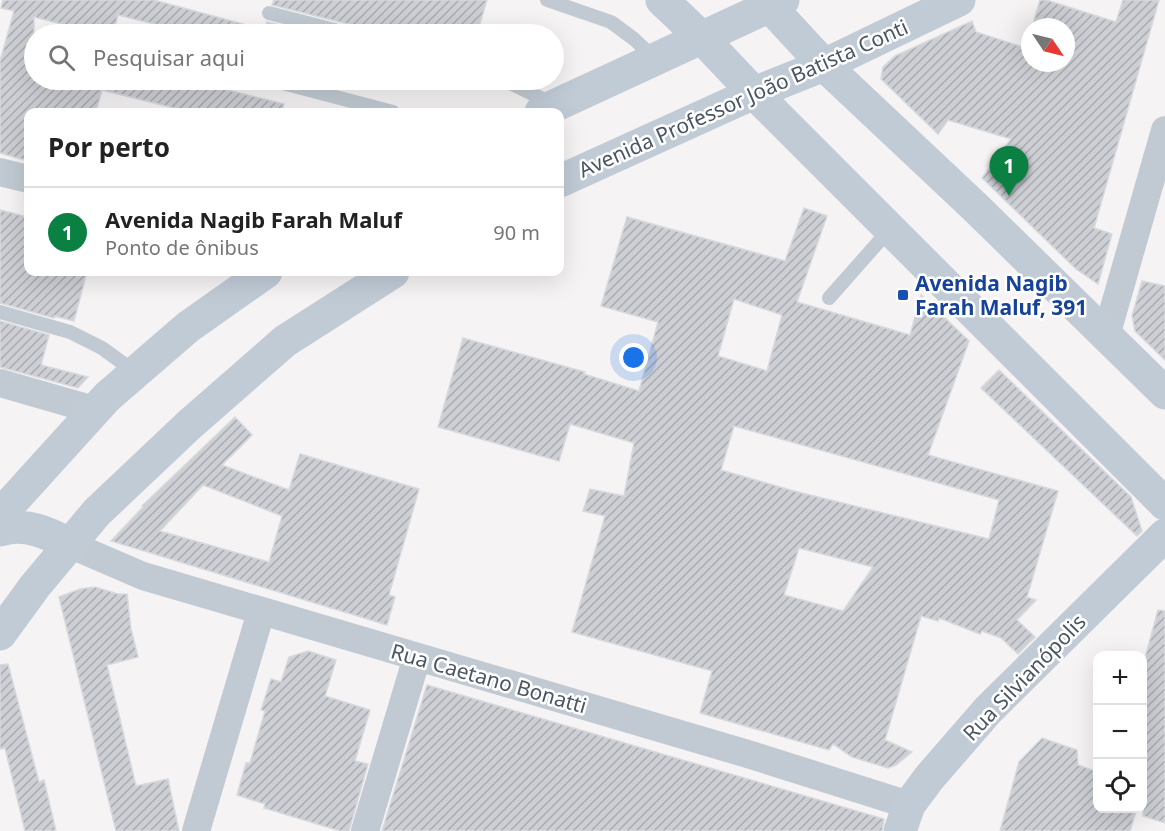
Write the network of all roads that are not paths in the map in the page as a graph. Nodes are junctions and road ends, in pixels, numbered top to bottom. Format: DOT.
graph roads {
  1 [pos="547,0"];
  2 [pos="662,0"];
  3 [pos="959,0"];
  4 [pos="772,2"];
  5 [pos="269,13"];
  6 [pos="311,24"];
  7 [pos="702,38"];
  8 [pos="656,60"];
  9 [pos="824,65"];
  10 [pos="309,90"];
  11 [pos="519,90"];
  12 [pos="754,93"];
  13 [pos="378,108"];
  14 [pos="546,108"];
  15 [pos="550,108"];
  16 [pos="1165,130"];
  17 [pos="0,172"];
  18 [pos="24,178"];
  19 [pos="564,179"];
  20 [pos="890,228"];
  21 [pos="260,276"];
  22 [pos="387,276"];
  23 [pos="829,298"];
  24 [pos="0,312"];
  25 [pos="1107,336"];
  26 [pos="135,372"];
  27 [pos="0,383"];
  28 [pos="1165,393"];
  29 [pos="94,410"];
  30 [pos="1165,504"];
  31 [pos="0,515"];
  32 [pos="0,530"];
  33 [pos="1165,535"];
  34 [pos="71,545"];
  35 [pos="261,612"];
  36 [pos="0,634"];
  37 [pos="417,657"];
  38 [pos="905,818"];
  39 [pos="204,829"];
  40 [pos="365,831"];
  1 -- 8 [label="lane"];
  2 -- 7 [label="main road"];
  3 -- 9 [label="main road, Avenida Professor João Batista Conti"];
  4 -- 7 [label="main road"];
  4 -- 9 [label="main road"];
  5 -- 6 [label="lane"];
  7 -- 8 [label="main road"];
  7 -- 12 [label="main road"];
  8 -- 15 [label="main road"];
  9 -- 12 [label="main road, Avenida Professor João Batista Conti"];
  9 -- 25 [label="main road"];
  10 -- 13 [label="lane"];
  11 -- 14 [label="lane"];
  12 -- 19 [label="main road, Avenida Professor João Batista Conti"];
  12 -- 20 [label="main road"];
  16 -- 25 [label="street"];
  17 -- 18 [label="street"];
  20 -- 23 [label="lane"];
  20 -- 30 [label="main road"];
  21 -- 26 [label="main road"];
  22 -- 34 [label="main road"];
  24 -- 26 [label="lane"];
  25 -- 28 [label="main road"];
  26 -- 29 [label="main road"];
  27 -- 29 [label="street"];
  29 -- 31 [label="main road"];
  32 -- 34 [label="main road"];
  33 -- 38 [label="main road, Rua Silvianópolis"];
  34 -- 35 [label="street, Rua Caetano Bonatti"];
  34 -- 36 [label="main road"];
  35 -- 37 [label="street, Rua Caetano Bonatti"];
  35 -- 39 [label="street"];
  37 -- 38 [label="street, Rua Caetano Bonatti"];
  37 -- 40 [label="street"];
}
